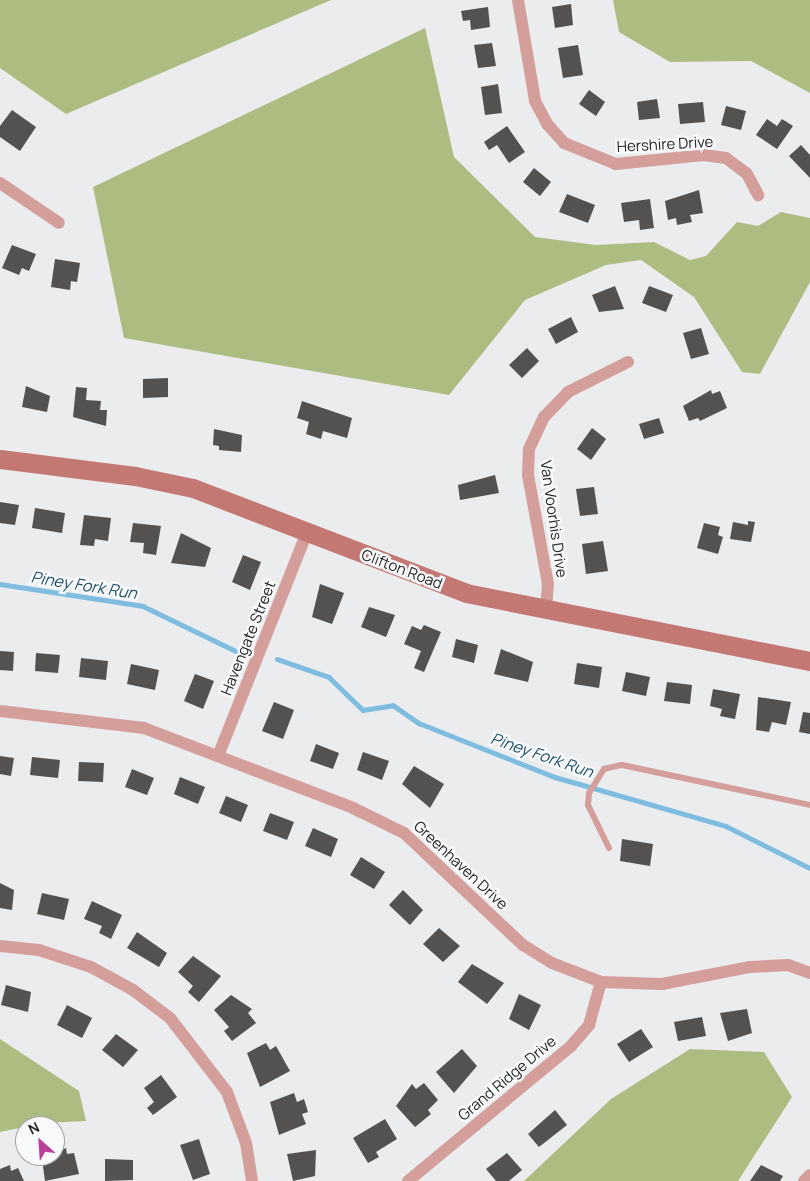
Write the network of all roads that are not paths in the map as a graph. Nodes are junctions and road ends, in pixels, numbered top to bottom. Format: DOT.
graph roads {
  1 [pos="518,0"];
  2 [pos="0,183"];
  3 [pos="758,195"];
  4 [pos="59,223"];
  5 [pos="628,362"];
  6 [pos="0,459"];
  7 [pos="308,532"];
  8 [pos="546,612"];
  9 [pos="810,661"];
  10 [pos="0,711"];
  11 [pos="218,756"];
  12 [pos="810,805"];
  13 [pos="609,848"];
  14 [pos="0,946"];
  15 [pos="810,973"];
  16 [pos="601,982"];
  17 [pos="810,1175"];
  18 [pos="252,1181"];
  19 [pos="408,1181"];
  20 [pos="804,1181"];
  1 -- 3 [label="street, Hershire Drive"];
  2 -- 4 [label="street"];
  5 -- 8 [label="street, Van Voorhis Drive"];
  6 -- 7 [label="main road, Clifton Road"];
  7 -- 8 [label="main road, Clifton Road"];
  7 -- 11 [label="street, Havengate Street"];
  8 -- 9 [label="main road, Clifton Road"];
  10 -- 11 [label="street, Greenhaven Drive"];
  11 -- 16 [label="street, Greenhaven Drive"];
  12 -- 13 [label="lane"];
  14 -- 18 [label="street"];
  15 -- 16 [label="street, Greenhaven Drive"];
  16 -- 19 [label="street, Grand Ridge Drive"];
  17 -- 20 [label="street"];
}
